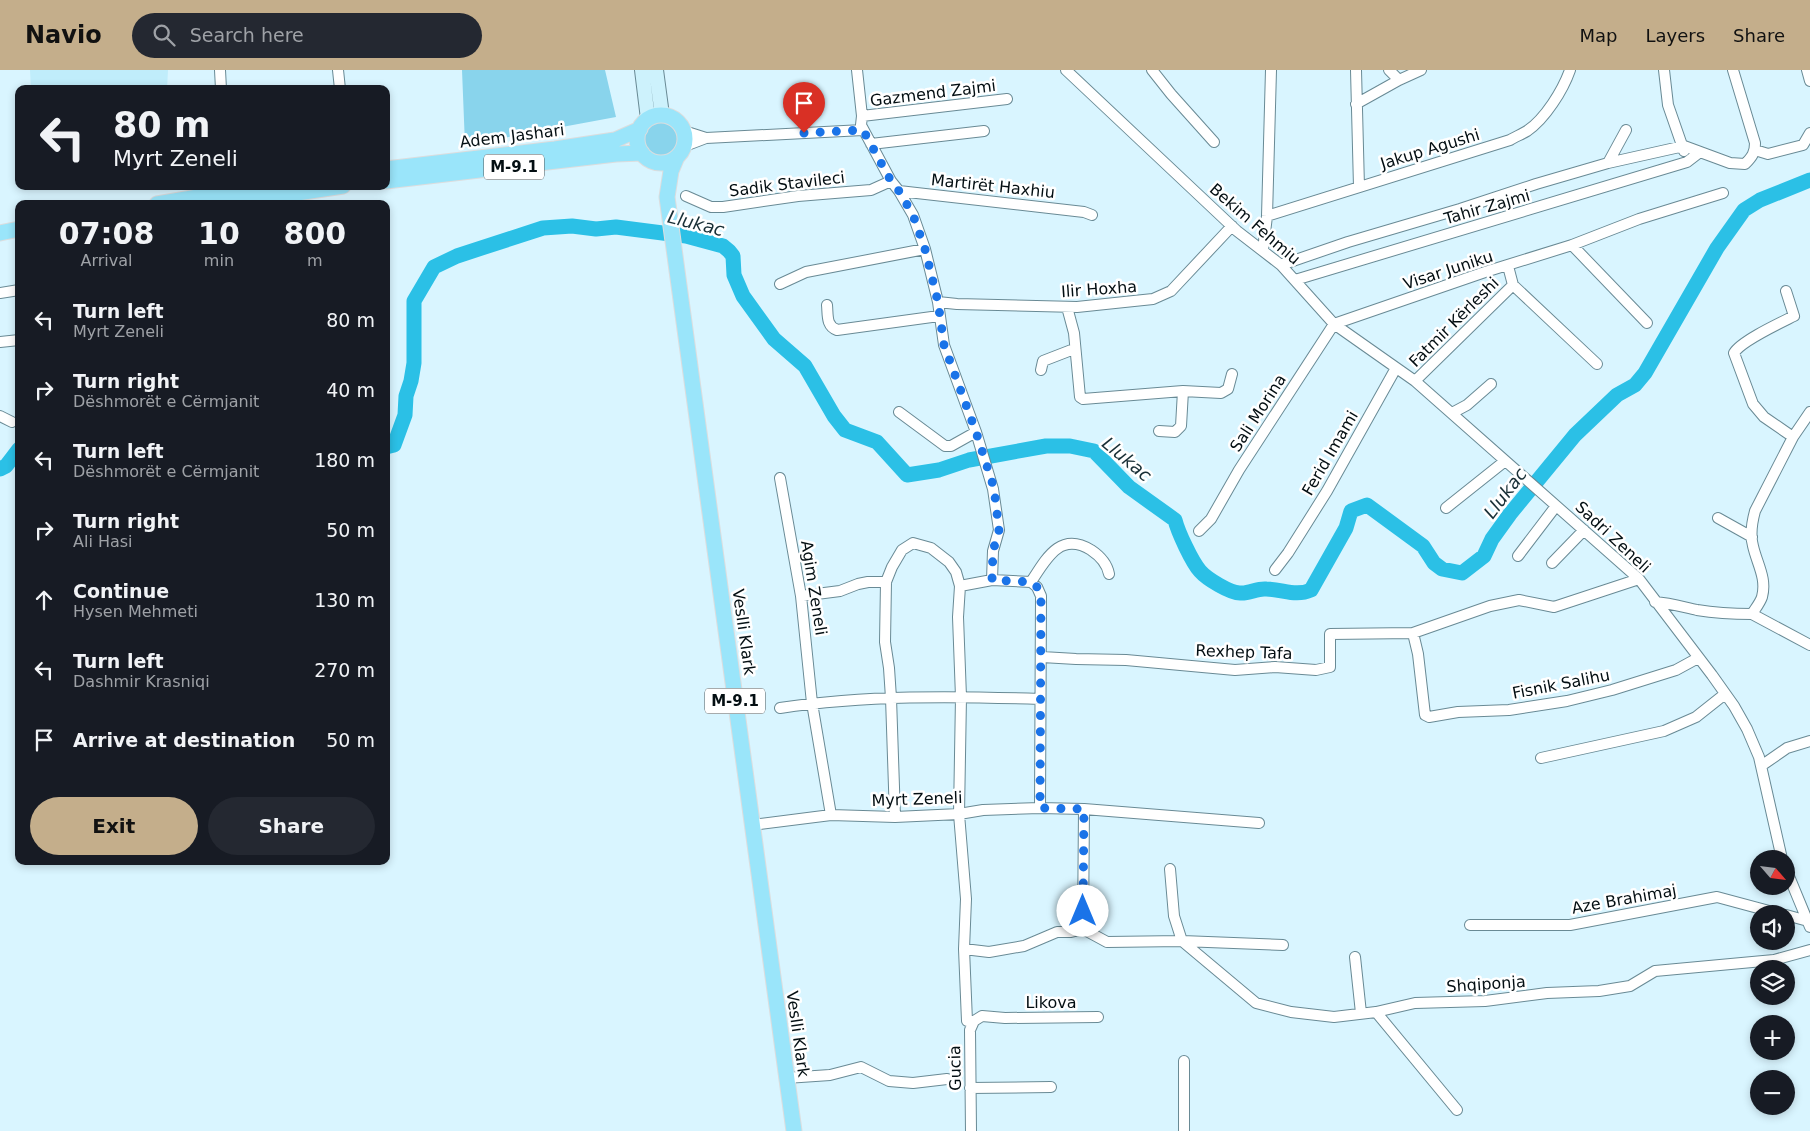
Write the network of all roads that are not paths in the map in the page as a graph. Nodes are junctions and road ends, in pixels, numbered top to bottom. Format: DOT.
graph roads {
  1 [pos="220,70"];
  2 [pos="338,70"];
  3 [pos="642,70"];
  4 [pos="656,70"];
  5 [pos="857,70"];
  6 [pos="1066,70"];
  7 [pos="1152,70"];
  8 [pos="1271,70"];
  9 [pos="1356,70"];
  10 [pos="1388,70"];
  11 [pos="1421,70"];
  12 [pos="1570,70"];
  13 [pos="1664,70"];
  14 [pos="1733,70"];
  15 [pos="1806,70"];
  16 [pos="1399,80"];
  17 [pos="1810,81"];
  18 [pos="221,85"];
  19 [pos="340,85"];
  20 [pos="1007,99"];
  21 [pos="1356,104"];
  22 [pos="862,116"];
  23 [pos="650,121"];
  24 [pos="863,130"];
  25 [pos="1626,130"];
  26 [pos="984,131"];
  27 [pos="1810,133"];
  28 [pos="1214,142"];
  29 [pos="872,144"];
  30 [pos="682,145"];
  31 [pos="1684,146"];
  32 [pos="1755,150"];
  33 [pos="1700,152"];
  34 [pos="646,157"];
  35 [pos="1687,162"];
  36 [pos="1608,163"];
  37 [pos="390,168"];
  38 [pos="390,181"];
  39 [pos="891,181"];
  40 [pos="1360,187"];
  41 [pos="244,190"];
  42 [pos="285,190"];
  43 [pos="899,191"];
  44 [pos="1723,193"];
  45 [pos="227,194"];
  46 [pos="686,196"];
  47 [pos="666,198"];
  48 [pos="185,200"];
  49 [pos="1088,213"];
  50 [pos="1267,216"];
  51 [pos="1232,226"];
  52 [pos="15,231"];
  53 [pos="0,233"];
  54 [pos="15,241"];
  55 [pos="0,243"];
  56 [pos="1572,245"];
  57 [pos="925,249"];
  58 [pos="1263,250"];
  59 [pos="1281,265"];
  60 [pos="1508,266"];
  61 [pos="1295,280"];
  62 [pos="780,284"];
  63 [pos="1513,285"];
  64 [pos="15,291"];
  65 [pos="1786,291"];
  66 [pos="0,293"];
  67 [pos="938,302"];
  68 [pos="827,305"];
  69 [pos="1067,307"];
  70 [pos="939,316"];
  71 [pos="1647,323"];
  72 [pos="1334,324"];
  73 [pos="15,340"];
  74 [pos="0,342"];
  75 [pos="1074,349"];
  76 [pos="1597,364"];
  77 [pos="1396,368"];
  78 [pos="1041,370"];
  79 [pos="1232,374"];
  80 [pos="1415,381"];
  81 [pos="1492,384"];
  82 [pos="1183,392"];
  83 [pos="899,412"];
  84 [pos="1810,412"];
  85 [pos="1452,413"];
  86 [pos="0,416"];
  87 [pos="12,422"];
  88 [pos="1159,431"];
  89 [pos="978,437"];
  90 [pos="1793,437"];
  91 [pos="1504,461"];
  92 [pos="780,478"];
  93 [pos="1556,506"];
  94 [pos="1446,508"];
  95 [pos="1718,518"];
  96 [pos="1584,530"];
  97 [pos="1199,531"];
  98 [pos="1752,537"];
  99 [pos="1518,556"];
  100 [pos="1552,563"];
  101 [pos="1275,570"];
  102 [pos="1109,574"];
  103 [pos="992,580"];
  104 [pos="1639,580"];
  105 [pos="886,582"];
  106 [pos="1031,582"];
  107 [pos="960,586"];
  108 [pos="801,596"];
  109 [pos="1655,602"];
  110 [pos="1752,614"];
  111 [pos="1412,633"];
  112 [pos="1810,645"];
  113 [pos="1042,657"];
  114 [pos="1698,658"];
  115 [pos="1725,694"];
  116 [pos="961,697"];
  117 [pos="891,698"];
  118 [pos="1040,699"];
  119 [pos="812,703"];
  120 [pos="780,708"];
  121 [pos="1810,741"];
  122 [pos="1541,758"];
  123 [pos="1760,766"];
  124 [pos="1040,808"];
  125 [pos="1084,809"];
  126 [pos="959,814"];
  127 [pos="831,815"];
  128 [pos="895,817"];
  129 [pos="1259,823"];
  130 [pos="752,825"];
  131 [pos="1780,850"];
  132 [pos="1170,869"];
  133 [pos="1795,891"];
  134 [pos="1750,906"];
  135 [pos="1795,919"];
  136 [pos="1809,924"];
  137 [pos="1470,925"];
  138 [pos="1083,929"];
  139 [pos="1182,941"];
  140 [pos="1283,945"];
  141 [pos="964,949"];
  142 [pos="1810,950"];
  143 [pos="1355,957"];
  144 [pos="1376,1012"];
  145 [pos="1361,1014"];
  146 [pos="1098,1017"];
  147 [pos="974,1020"];
  148 [pos="1184,1061"];
  149 [pos="786,1078"];
  150 [pos="947,1079"];
  151 [pos="1051,1087"];
  152 [pos="970,1088"];
  153 [pos="1457,1110"];
  154 [pos="794,1131"];
  155 [pos="971,1131"];
  156 [pos="1184,1131"];
  1 -- 18 [label="street"];
  2 -- 19 [label="street"];
  3 -- 23 [label="street"];
  4 -- 23 [label="street"];
  5 -- 22 [label="street"];
  6 -- 51 [label="street, Bekim Fehmiu"];
  7 -- 28 [label="street"];
  8 -- 50 [label="street"];
  9 -- 21 [label="street"];
  10 -- 16 [label="street"];
  11 -- 16 [label="street"];
  12 -- 40 [label="street, Jakup Agushi"];
  13 -- 31 [label="street"];
  14 -- 32 [label="street"];
  15 -- 17 [label="street"];
  16 -- 21 [label="street"];
  20 -- 22 [label="street, Gazmend Zajmi"];
  21 -- 40 [label="street"];
  22 -- 24 [label="street"];
  23 -- 30 [label="main road"];
  23 -- 34 [label="main road, M-9.1"];
  23 -- 37 [label="main road, Adem Jashari / M-9.1"];
  24 -- 29 [label="street"];
  24 -- 30 [label="street"];
  25 -- 36 [label="street"];
  26 -- 29 [label="street"];
  27 -- 32 [label="street"];
  29 -- 39 [label="street"];
  30 -- 34 [label="main road, M-9.1"];
  30 -- 47 [label="main road, Veslli Klark / M-9.1"];
  31 -- 33 [label="street"];
  31 -- 35 [label="street"];
  31 -- 36 [label="street, Tahir Zajmi"];
  32 -- 33 [label="street"];
  33 -- 35 [label="street, Tahir Zajmi"];
  34 -- 38 [label="main road, M-9.1"];
  34 -- 47 [label="main road, Veslli Klark / M-9.1"];
  35 -- 61 [label="street, Tahir Zajmi"];
  36 -- 59 [label="street, Tahir Zajmi"];
  39 -- 43 [label="street"];
  39 -- 46 [label="street, Sadik Stavileci"];
  40 -- 50 [label="street, Jakup Agushi"];
  41 -- 45 [label="main road"];
  42 -- 45 [label="main road"];
  43 -- 49 [label="street, Martirët Haxhiu"];
  43 -- 57 [label="street"];
  44 -- 56 [label="street, Visar Juniku"];
  45 -- 48 [label="main road"];
  47 -- 130 [label="main road, Veslli Klark / M-9.1"];
  50 -- 58 [label="street"];
  51 -- 58 [label="street, Bekim Fehmiu"];
  51 -- 69 [label="street, Ilir Hoxha"];
  52 -- 53 [label="main road"];
  54 -- 55 [label="main road"];
  56 -- 60 [label="street, Visar Juniku"];
  56 -- 71 [label="street"];
  57 -- 62 [label="street"];
  57 -- 67 [label="street"];
  58 -- 59 [label="street, Bekim Fehmiu"];
  59 -- 61 [label="street, Bekim Fehmiu"];
  60 -- 63 [label="street, Fatmir Kërleshi"];
  60 -- 72 [label="street, Visar Juniku"];
  61 -- 72 [label="street, Bekim Fehmiu"];
  63 -- 76 [label="street, Fatmir Kërleshi"];
  63 -- 80 [label="street, Fatmir Kërleshi"];
  64 -- 66 [label="street"];
  65 -- 90 [label="street"];
  67 -- 69 [label="street, Ilir Hoxha"];
  67 -- 70 [label="street"];
  68 -- 70 [label="street"];
  69 -- 75 [label="street"];
  70 -- 89 [label="street"];
  72 -- 77 [label="street, Bekim Fehmiu"];
  72 -- 97 [label="street, Sali Morina"];
  73 -- 74 [label="street"];
  75 -- 78 [label="street"];
  75 -- 82 [label="street"];
  77 -- 80 [label="street, Bekim Fehmiu"];
  77 -- 101 [label="street, Ferid Imami"];
  79 -- 82 [label="street"];
  80 -- 85 [label="street, Bekim Fehmiu"];
  81 -- 85 [label="street"];
  82 -- 88 [label="street"];
  83 -- 89 [label="street"];
  84 -- 90 [label="street"];
  85 -- 91 [label="street, Bekim Fehmiu"];
  86 -- 87 [label="street"];
  89 -- 103 [label="street"];
  90 -- 98 [label="street"];
  91 -- 93 [label="street, Sadri Zeneli"];
  91 -- 94 [label="street"];
  92 -- 108 [label="street, Agim Zeneli"];
  93 -- 96 [label="street, Sadri Zeneli"];
  93 -- 99 [label="street"];
  95 -- 98 [label="street"];
  96 -- 100 [label="street"];
  96 -- 104 [label="street, Sadri Zeneli"];
  98 -- 110 [label="street"];
  102 -- 106 [label="street"];
  103 -- 106 [label="street"];
  103 -- 107 [label="street"];
  104 -- 109 [label="street, Sadri Zeneli"];
  104 -- 111 [label="street, Rexhep Tafa"];
  105 -- 107 [label="street"];
  105 -- 108 [label="street"];
  105 -- 117 [label="street"];
  106 -- 113 [label="street"];
  107 -- 116 [label="street"];
  108 -- 119 [label="street, Agim Zeneli"];
  109 -- 110 [label="street"];
  109 -- 114 [label="street, Sadri Zeneli"];
  110 -- 112 [label="street"];
  111 -- 113 [label="street, Rexhep Tafa"];
  111 -- 114 [label="street, Fisnik Salihu"];
  113 -- 118 [label="street"];
  114 -- 115 [label="street, Sadri Zeneli"];
  115 -- 122 [label="street"];
  115 -- 123 [label="street, Sadri Zeneli"];
  116 -- 117 [label="street"];
  116 -- 118 [label="street"];
  116 -- 126 [label="street"];
  117 -- 119 [label="street"];
  117 -- 128 [label="street"];
  118 -- 124 [label="street"];
  119 -- 120 [label="street"];
  119 -- 127 [label="street, Agim Zeneli"];
  121 -- 123 [label="street"];
  123 -- 131 [label="street, Sadri Zeneli"];
  124 -- 125 [label="street, Myrt Zeneli"];
  124 -- 126 [label="street, Myrt Zeneli"];
  125 -- 129 [label="street, Myrt Zeneli"];
  125 -- 138 [label="street"];
  126 -- 128 [label="street, Myrt Zeneli"];
  126 -- 141 [label="street"];
  127 -- 128 [label="street, Myrt Zeneli"];
  127 -- 130 [label="street, Myrt Zeneli"];
  130 -- 149 [label="main road, Veslli Klark / M-9.1"];
  132 -- 139 [label="street"];
  133 -- 136 [label="street"];
  134 -- 137 [label="street, Aze Brahimaj"];
  135 -- 136 [label="street"];
  138 -- 139 [label="street"];
  138 -- 141 [label="street"];
  139 -- 140 [label="street"];
  139 -- 145 [label="street, Shqiponja"];
  141 -- 147 [label="street"];
  142 -- 144 [label="street, Shqiponja"];
  143 -- 145 [label="street"];
  144 -- 145 [label="street, Shqiponja"];
  144 -- 153 [label="street"];
  146 -- 147 [label="street, Likova"];
  147 -- 152 [label="street, Gucia"];
  148 -- 156 [label="street"];
  149 -- 150 [label="street"];
  149 -- 154 [label="main road, Veslli Klark / M-9.1"];
  151 -- 152 [label="street"];
  152 -- 155 [label="street, Gucia"];
}
